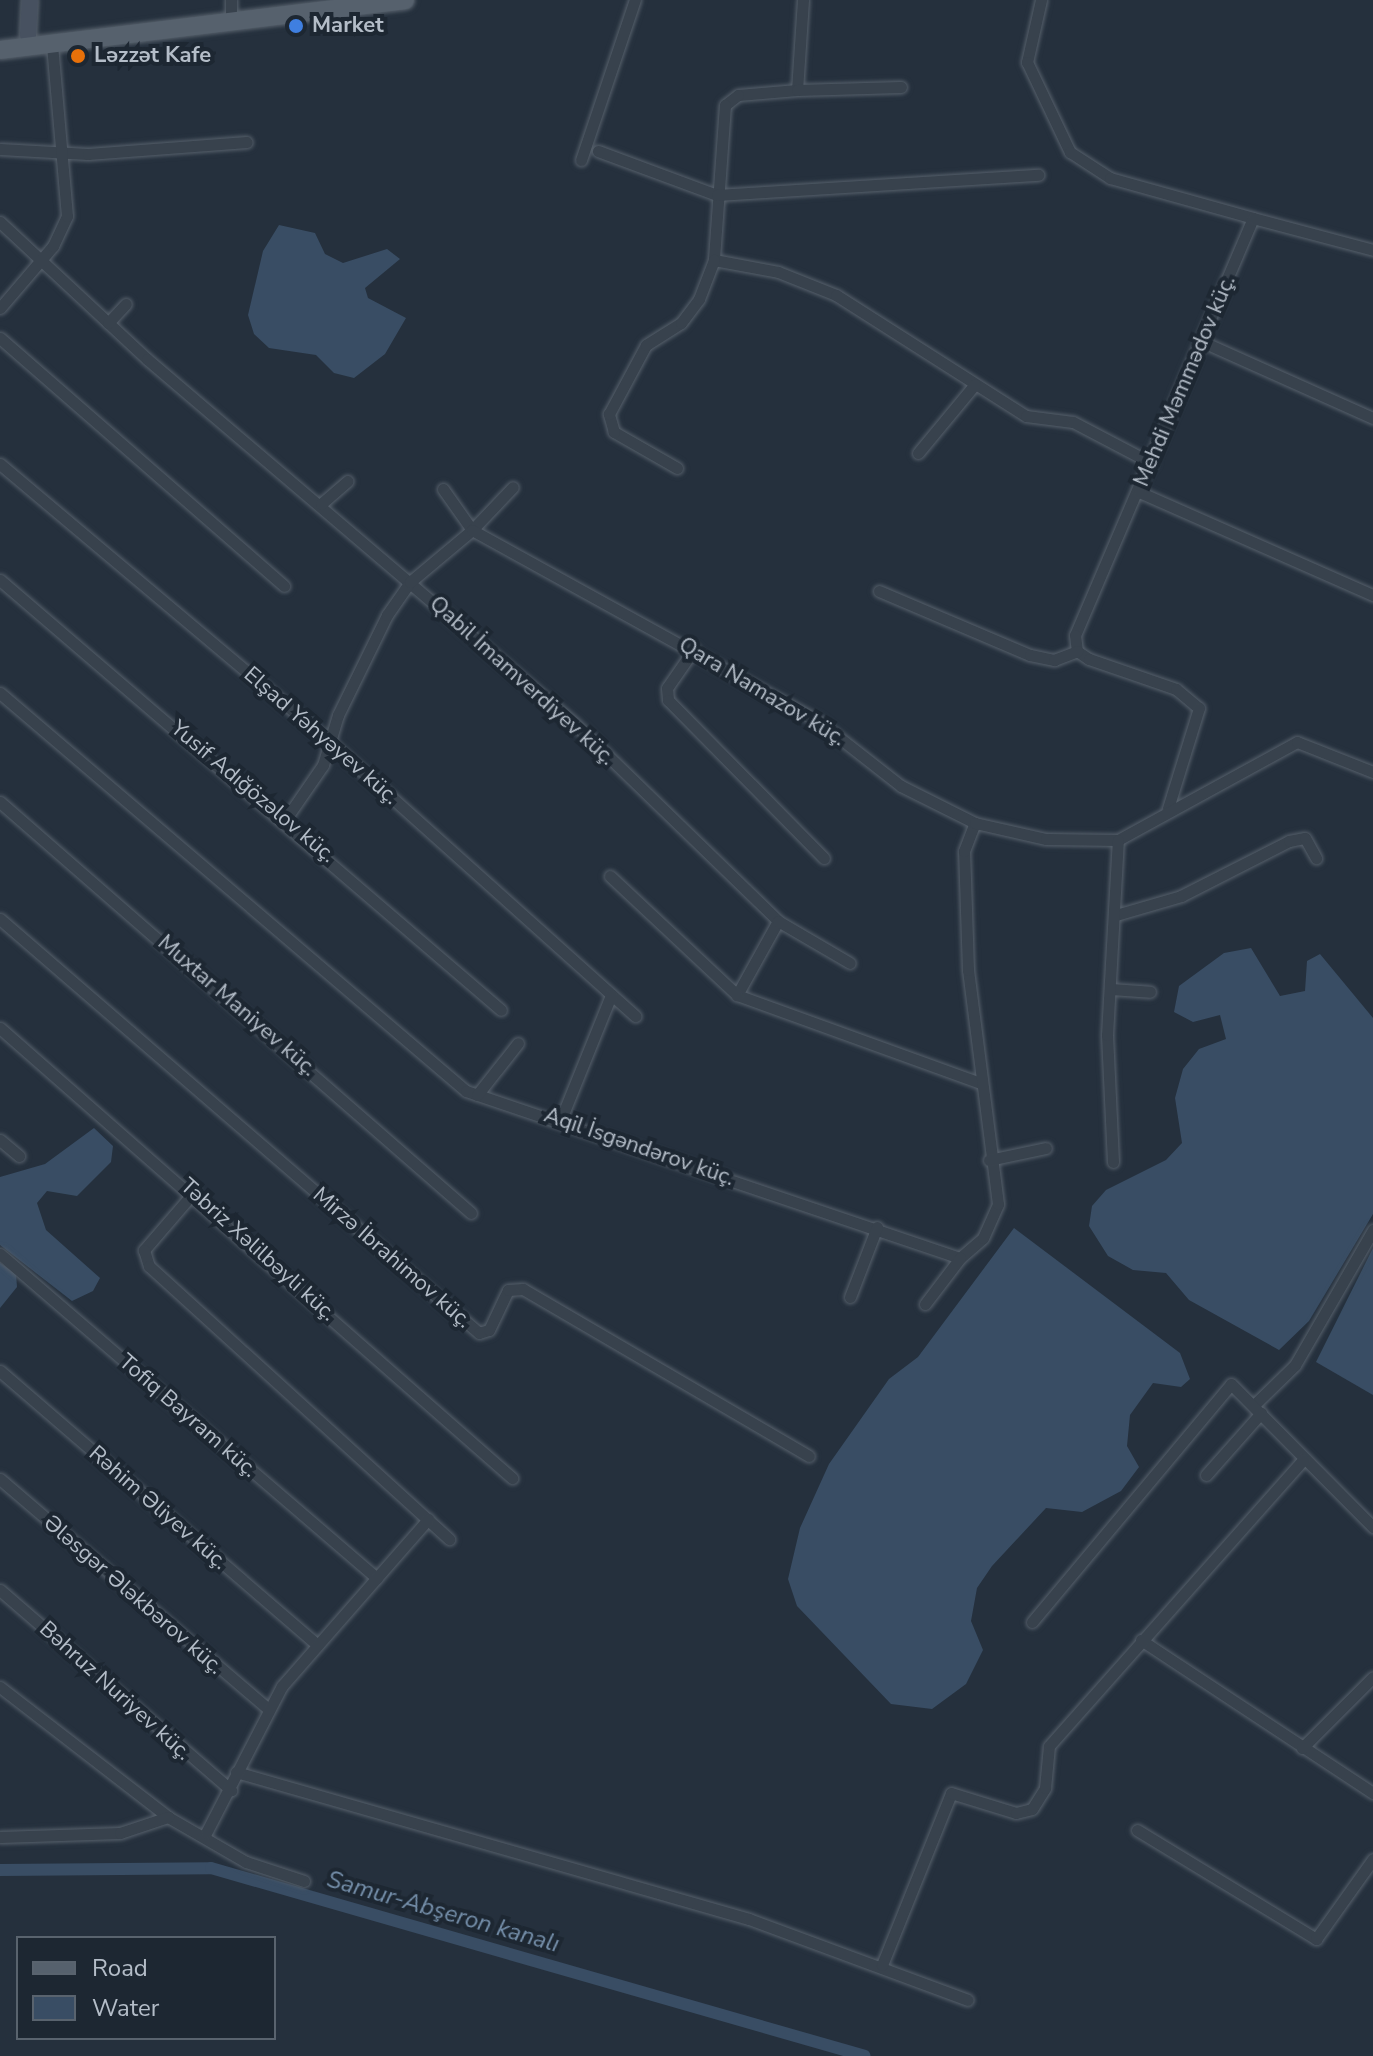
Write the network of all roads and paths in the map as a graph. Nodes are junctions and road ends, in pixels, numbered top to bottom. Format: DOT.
graph roads {
  1 [pos="30,0"];
  2 [pos="322,0"];
  3 [pos="405,0"];
  4 [pos="635,0"];
  5 [pos="803,0"];
  6 [pos="1041,0"];
  7 [pos="231,6"];
  8 [pos="0,39"];
  9 [pos="28,41"];
  10 [pos="52,44"];
  11 [pos="0,50"];
  12 [pos="901,87"];
  13 [pos="797,90"];
  14 [pos="247,142"];
  15 [pos="0,149"];
  16 [pos="65,151"];
  17 [pos="598,151"];
  18 [pos="581,160"];
  19 [pos="1038,175"];
  20 [pos="717,195"];
  21 [pos="1253,218"];
  22 [pos="0,222"];
  23 [pos="1373,250"];
  24 [pos="43,259"];
  25 [pos="714,260"];
  26 [pos="126,304"];
  27 [pos="0,308"];
  28 [pos="108,323"];
  29 [pos="0,338"];
  30 [pos="1203,342"];
  31 [pos="975,384"];
  32 [pos="1373,418"];
  33 [pos="918,453"];
  34 [pos="1151,463"];
  35 [pos="0,464"];
  36 [pos="677,468"];
  37 [pos="347,481"];
  38 [pos="513,487"];
  39 [pos="443,489"];
  40 [pos="1139,492"];
  41 [pos="321,504"];
  42 [pos="472,530"];
  43 [pos="0,580"];
  44 [pos="410,582"];
  45 [pos="284,586"];
  46 [pos="879,591"];
  47 [pos="1373,595"];
  48 [pos="694,649"];
  49 [pos="1077,651"];
  50 [pos="0,693"];
  51 [pos="331,743"];
  52 [pos="1373,772"];
  53 [pos="0,802"];
  54 [pos="1168,808"];
  55 [pos="285,820"];
  56 [pos="975,823"];
  57 [pos="1118,840"];
  58 [pos="824,858"];
  59 [pos="1316,858"];
  60 [pos="610,876"];
  61 [pos="1116,915"];
  62 [pos="0,919"];
  63 [pos="778,921"];
  64 [pos="850,963"];
  65 [pos="1111,989"];
  66 [pos="1150,992"];
  67 [pos="611,995"];
  68 [pos="737,995"];
  69 [pos="501,1010"];
  70 [pos="635,1016"];
  71 [pos="0,1028"];
  72 [pos="518,1043"];
  73 [pos="980,1083"];
  74 [pos="477,1095"];
  75 [pos="561,1119"];
  76 [pos="0,1140"];
  77 [pos="1046,1148"];
  78 [pos="19,1156"];
  79 [pos="989,1160"];
  80 [pos="1113,1162"];
  81 [pos="194,1192"];
  82 [pos="471,1213"];
  83 [pos="877,1227"];
  84 [pos="1373,1230"];
  85 [pos="0,1254"];
  86 [pos="960,1258"];
  87 [pos="850,1297"];
  88 [pos="925,1304"];
  89 [pos="0,1371"];
  90 [pos="1257,1409"];
  91 [pos="809,1456"];
  92 [pos="1303,1460"];
  93 [pos="1206,1475"];
  94 [pos="512,1478"];
  95 [pos="0,1479"];
  96 [pos="428,1519"];
  97 [pos="1373,1527"];
  98 [pos="449,1539"];
  99 [pos="377,1578"];
  100 [pos="0,1590"];
  101 [pos="1032,1622"];
  102 [pos="1141,1640"];
  103 [pos="317,1645"];
  104 [pos="1373,1677"];
  105 [pos="0,1687"];
  106 [pos="267,1708"];
  107 [pos="1302,1748"];
  108 [pos="236,1772"];
  109 [pos="231,1790"];
  110 [pos="1373,1793"];
  111 [pos="168,1817"];
  112 [pos="1137,1830"];
  113 [pos="206,1833"];
  114 [pos="0,1837"];
  115 [pos="1373,1859"];
  116 [pos="304,1881"];
  117 [pos="882,1965"];
  118 [pos="968,2000"];
  1 -- 9 [label="street"];
  2 -- 7 [label="main road"];
  3 -- 10 [label="main road"];
  4 -- 18 [label="street"];
  5 -- 13 [label="street"];
  6 -- 21 [label="street"];
  7 -- 9 [label="main road"];
  8 -- 9 [label="main road"];
  9 -- 10 [label="main road"];
  9 -- 11 [label="main road"];
  10 -- 16 [label="street"];
  12 -- 13 [label="street"];
  13 -- 20 [label="street"];
  14 -- 16 [label="street"];
  15 -- 16 [label="street"];
  16 -- 24 [label="street"];
  17 -- 20 [label="street"];
  19 -- 20 [label="street"];
  20 -- 25 [label="street"];
  21 -- 23 [label="street"];
  21 -- 30 [label="street, Mehdi Məmmədov küç."];
  22 -- 24 [label="street, Qabil İmamverdiyev küç."];
  24 -- 27 [label="street"];
  24 -- 28 [label="street, Qabil İmamverdiyev küç."];
  25 -- 31 [label="street"];
  25 -- 36 [label="street"];
  26 -- 28 [label="street"];
  28 -- 41 [label="street, Qabil İmamverdiyev küç."];
  29 -- 45 [label="street"];
  30 -- 32 [label="street"];
  30 -- 34 [label="street, Mehdi Məmmədov küç."];
  31 -- 33 [label="street"];
  31 -- 34 [label="street"];
  34 -- 40 [label="street, Mehdi Məmmədov küç."];
  35 -- 51 [label="street, Elşad Yəhyəyev küç."];
  37 -- 41 [label="street"];
  38 -- 42 [label="street"];
  39 -- 42 [label="street"];
  40 -- 47 [label="street"];
  40 -- 49 [label="street, Mehdi Məmmədov küç."];
  41 -- 44 [label="street, Qabil İmamverdiyev küç."];
  42 -- 44 [label="street"];
  42 -- 48 [label="street, Qara Namazov küç."];
  43 -- 55 [label="street, Yusif Adığözəlov küç."];
  44 -- 51 [label="street"];
  44 -- 63 [label="street, Qabil İmamverdiyev küç."];
  46 -- 49 [label="street"];
  48 -- 56 [label="street, Qara Namazov küç."];
  48 -- 58 [label="street"];
  49 -- 54 [label="street"];
  50 -- 74 [label="street, Aqil İsgəndərov küç."];
  51 -- 55 [label="street"];
  51 -- 67 [label="street, Elşad Yəhyəyev küç."];
  52 -- 54 [label="street"];
  53 -- 82 [label="street, Muxtar Maniyev küç."];
  54 -- 57 [label="street"];
  55 -- 69 [label="street, Yusif Adığözəlov küç."];
  56 -- 57 [label="street, Qara Namazov küç."];
  56 -- 73 [label="street"];
  57 -- 61 [label="street"];
  59 -- 61 [label="street"];
  60 -- 68 [label="street"];
  61 -- 65 [label="street"];
  62 -- 91 [label="street, Mirzə İbrahimov küç."];
  63 -- 64 [label="street, Qabil İmamverdiyev küç."];
  63 -- 68 [label="street"];
  65 -- 66 [label="street"];
  65 -- 80 [label="street"];
  67 -- 70 [label="street, Elşad Yəhyəyev küç."];
  67 -- 75 [label="street"];
  68 -- 73 [label="street"];
  71 -- 81 [label="street, Təbriz Xəlilbəyli küç."];
  72 -- 74 [label="street"];
  73 -- 79 [label="street"];
  74 -- 75 [label="street, Aqil İsgəndərov küç."];
  75 -- 83 [label="street, Aqil İsgəndərov küç."];
  76 -- 78 [label="street"];
  77 -- 79 [label="street"];
  79 -- 86 [label="street"];
  81 -- 94 [label="street, Təbriz Xəlilbəyli küç."];
  81 -- 96 [label="street"];
  83 -- 86 [label="street, Aqil İsgəndərov küç."];
  83 -- 87 [label="street"];
  84 -- 90 [label="street"];
  85 -- 99 [label="street, Tofiq Bayram küç."];
  86 -- 88 [label="street"];
  89 -- 103 [label="street, Rəhim Əliyev küç."];
  90 -- 92 [label="street"];
  90 -- 93 [label="street"];
  90 -- 101 [label="street"];
  92 -- 97 [label="street"];
  92 -- 102 [label="street"];
  95 -- 106 [label="street, Ələsgər Ələkbərov küç."];
  96 -- 98 [label="street"];
  96 -- 99 [label="street"];
  99 -- 103 [label="street"];
  100 -- 109 [label="street, Bəhruz Nuriyev küç."];
  102 -- 107 [label="street"];
  102 -- 117 [label="street"];
  103 -- 106 [label="street"];
  104 -- 107 [label="street"];
  105 -- 111 [label="street"];
  106 -- 108 [label="street"];
  107 -- 110 [label="street"];
  108 -- 109 [label="street"];
  108 -- 117 [label="street"];
  109 -- 113 [label="street"];
  111 -- 113 [label="street"];
  111 -- 114 [label="street"];
  112 -- 115 [label="street"];
  113 -- 116 [label="street"];
  117 -- 118 [label="street"];
}
